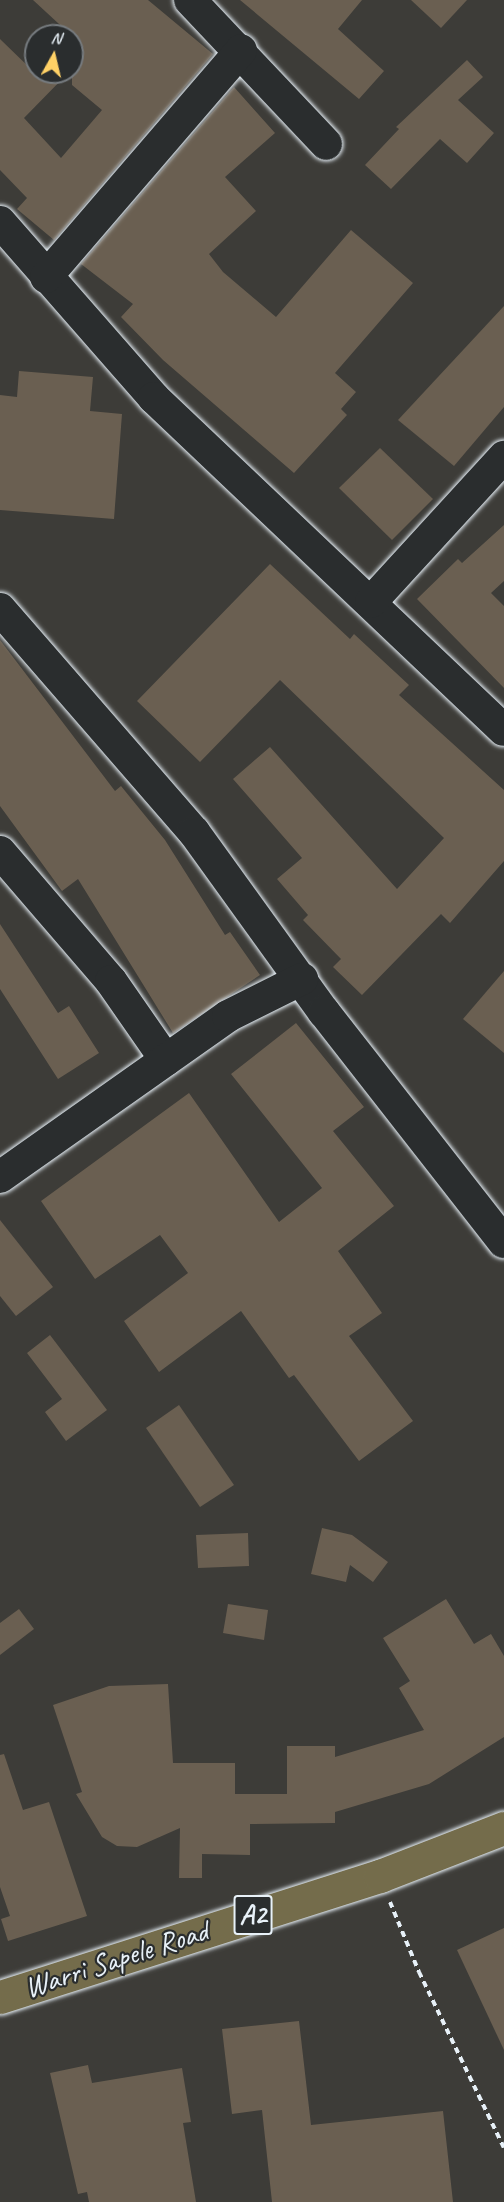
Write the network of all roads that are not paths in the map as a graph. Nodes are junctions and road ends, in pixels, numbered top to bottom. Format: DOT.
graph roads {
  1 [pos="190,0"];
  2 [pos="242,50"];
  3 [pos="326,144"];
  4 [pos="0,222"];
  5 [pos="46,277"];
  6 [pos="504,457"];
  7 [pos="372,602"];
  8 [pos="0,609"];
  9 [pos="504,730"];
  10 [pos="0,852"];
  11 [pos="302,979"];
  12 [pos="166,1060"];
  13 [pos="0,1177"];
  14 [pos="504,1242"];
  15 [pos="504,1828"];
  16 [pos="0,1997"];
  1 -- 2 [label="street"];
  2 -- 3 [label="street"];
  2 -- 5 [label="street"];
  4 -- 5 [label="street"];
  5 -- 7 [label="street"];
  6 -- 7 [label="street"];
  7 -- 9 [label="street"];
  8 -- 11 [label="street"];
  10 -- 12 [label="street"];
  11 -- 12 [label="street"];
  11 -- 14 [label="street"];
  12 -- 13 [label="street"];
  15 -- 16 [label="highway, Warri Sapele Road / A2"];
}
